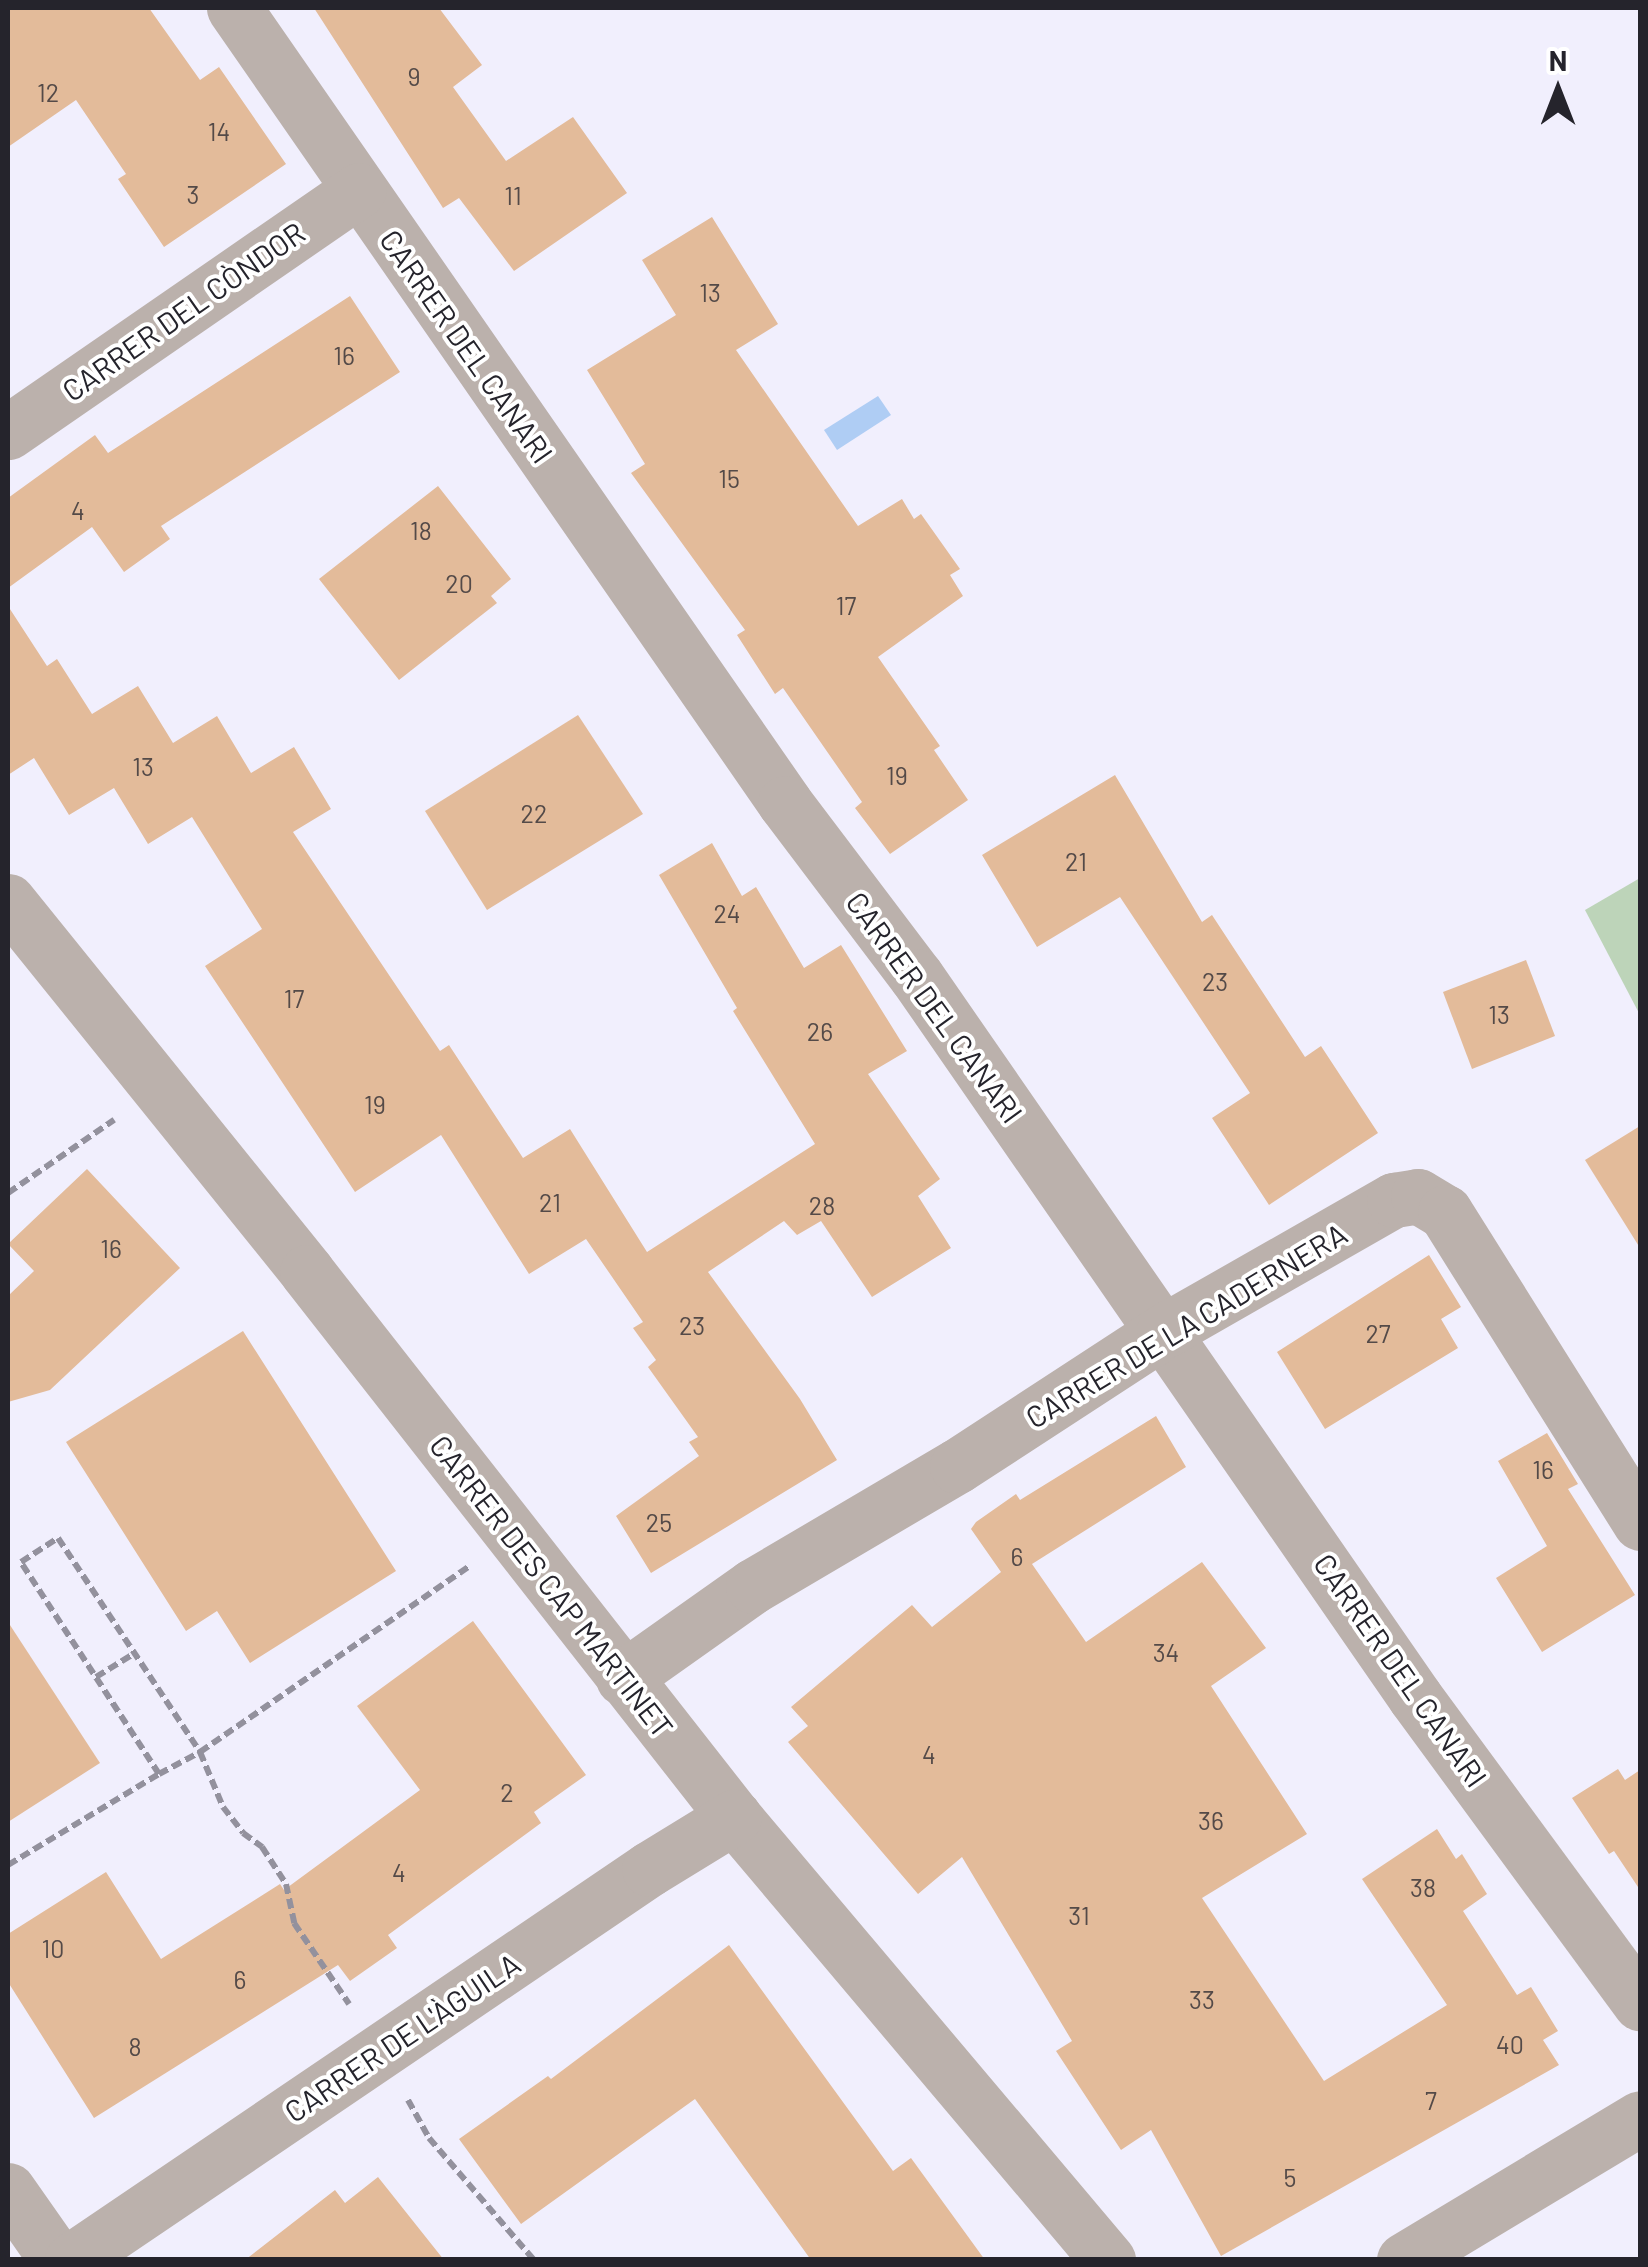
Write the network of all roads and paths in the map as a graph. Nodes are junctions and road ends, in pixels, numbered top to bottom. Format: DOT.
graph roads {
  1 [pos="234,8"];
  2 [pos="359,190"];
  3 [pos="8,432"];
  4 [pos="8,902"];
  5 [pos="159,1089"];
  6 [pos="8,1193"];
  7 [pos="1164,1331"];
  8 [pos="1640,1523"];
  9 [pos="513,1537"];
  10 [pos="135,1654"];
  11 [pos="96,1677"];
  12 [pos="623,1678"];
  13 [pos="200,1752"];
  14 [pos="160,1774"];
  15 [pos="734,1817"];
  16 [pos="8,1865"];
  17 [pos="1640,2003"];
  18 [pos="1640,2118"];
  19 [pos="8,2190"];
  20 [pos="57,2260"];
  21 [pos="72,2260"];
  22 [pos="1108,2260"];
  23 [pos="1404,2260"];
  1 -- 2 [label="street, CARRER DEL CANARI"];
  2 -- 3 [label="street, CARRER DEL CÒNDOR"];
  2 -- 7 [label="street, CARRER DEL CANARI"];
  4 -- 5 [label="street, CARRER DES CAP MARTINET"];
  5 -- 6 [label="path"];
  5 -- 9 [label="street, CARRER DES CAP MARTINET"];
  7 -- 8 [label="street, CARRER DE LA CADERNERA"];
  7 -- 12 [label="street, CARRER DE LA CADERNERA"];
  7 -- 17 [label="street, CARRER DEL CANARI"];
  9 -- 12 [label="street, CARRER DES CAP MARTINET"];
  9 -- 13 [label="path"];
  10 -- 11 [label="path"];
  10 -- 11 [label="path"];
  10 -- 13 [label="path"];
  11 -- 14 [label="path"];
  12 -- 15 [label="street, CARRER DES CAP MARTINET"];
  13 -- 14 [label="path"];
  14 -- 16 [label="path"];
  15 -- 21 [label="street, CARRER DE L'ÀGUILA"];
  15 -- 22 [label="street, CARRER DES CAP MARTINET"];
  18 -- 23 [label="street"];
  19 -- 20 [label="street"];
}
